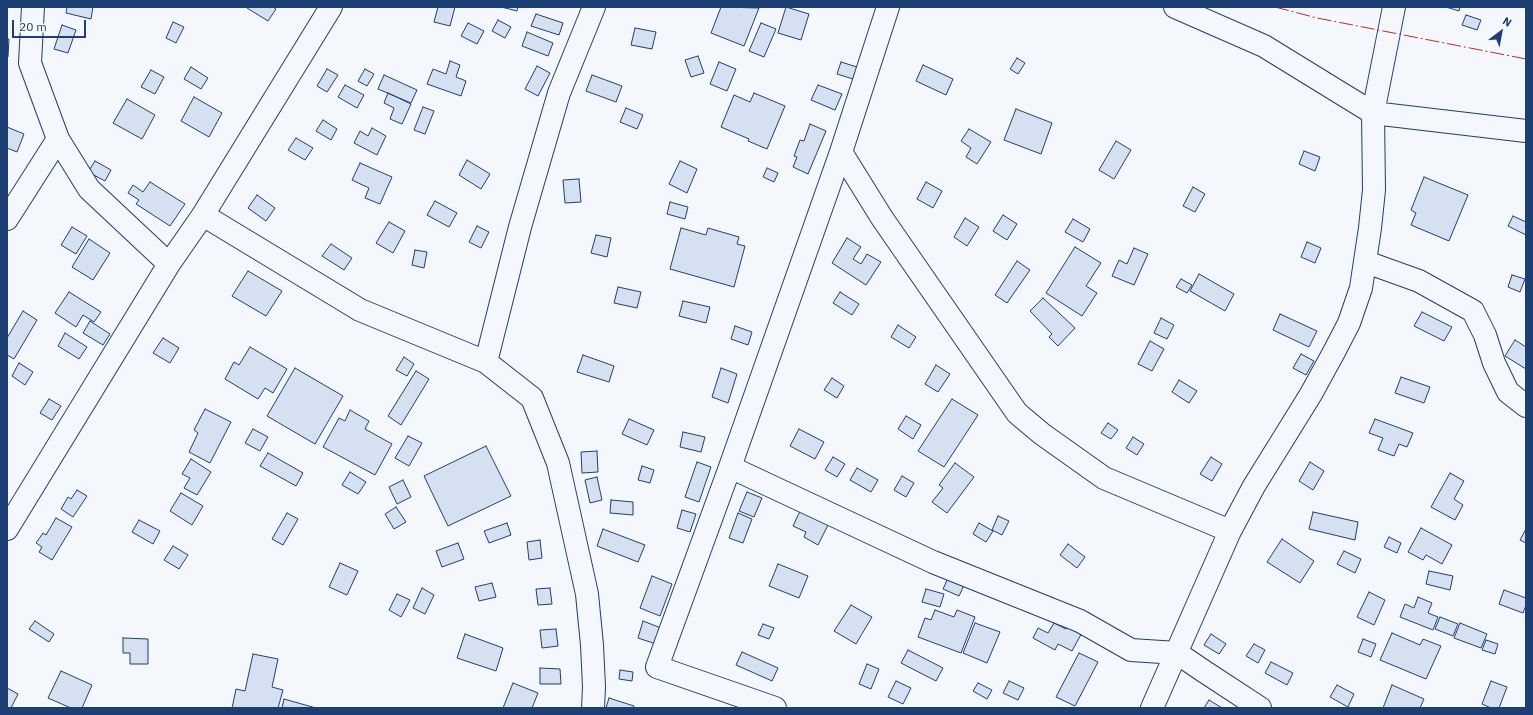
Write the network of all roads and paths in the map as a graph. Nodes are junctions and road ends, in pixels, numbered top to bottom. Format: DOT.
graph roads {
  1 [pos="33,7"];
  2 [pos="331,7"];
  3 [pos="594,7"];
  4 [pos="888,7"];
  5 [pos="1175,7"];
  6 [pos="1394,7"];
  7 [pos="1373,113"];
  8 [pos="1526,131"];
  9 [pos="58,139"];
  10 [pos="841,152"];
  11 [pos="203,216"];
  12 [pos="7,219"];
  13 [pos="1366,262"];
  14 [pos="169,264"];
  15 [pos="486,362"];
  16 [pos="1526,406"];
  17 [pos="730,467"];
  18 [pos="7,529"];
  19 [pos="1230,531"];
  20 [pos="1177,652"];
  21 [pos="593,708"];
  22 [pos="775,708"];
  23 [pos="1152,708"];
  24 [pos="1260,708"];
  1 -- 9 [label="street"];
  2 -- 11 [label="street"];
  3 -- 15 [label="street"];
  4 -- 10 [label="street"];
  5 -- 7 [label="street"];
  6 -- 7 [label="street"];
  7 -- 8 [label="street"];
  7 -- 13 [label="street"];
  9 -- 12 [label="street"];
  9 -- 14 [label="street"];
  10 -- 17 [label="street"];
  10 -- 19 [label="street"];
  11 -- 14 [label="street"];
  11 -- 15 [label="street"];
  13 -- 16 [label="street"];
  13 -- 19 [label="street"];
  14 -- 18 [label="street"];
  15 -- 21 [label="street"];
  17 -- 20 [label="street"];
  17 -- 22 [label="street"];
  19 -- 20 [label="street"];
  20 -- 23 [label="street"];
  20 -- 24 [label="street"];
}
